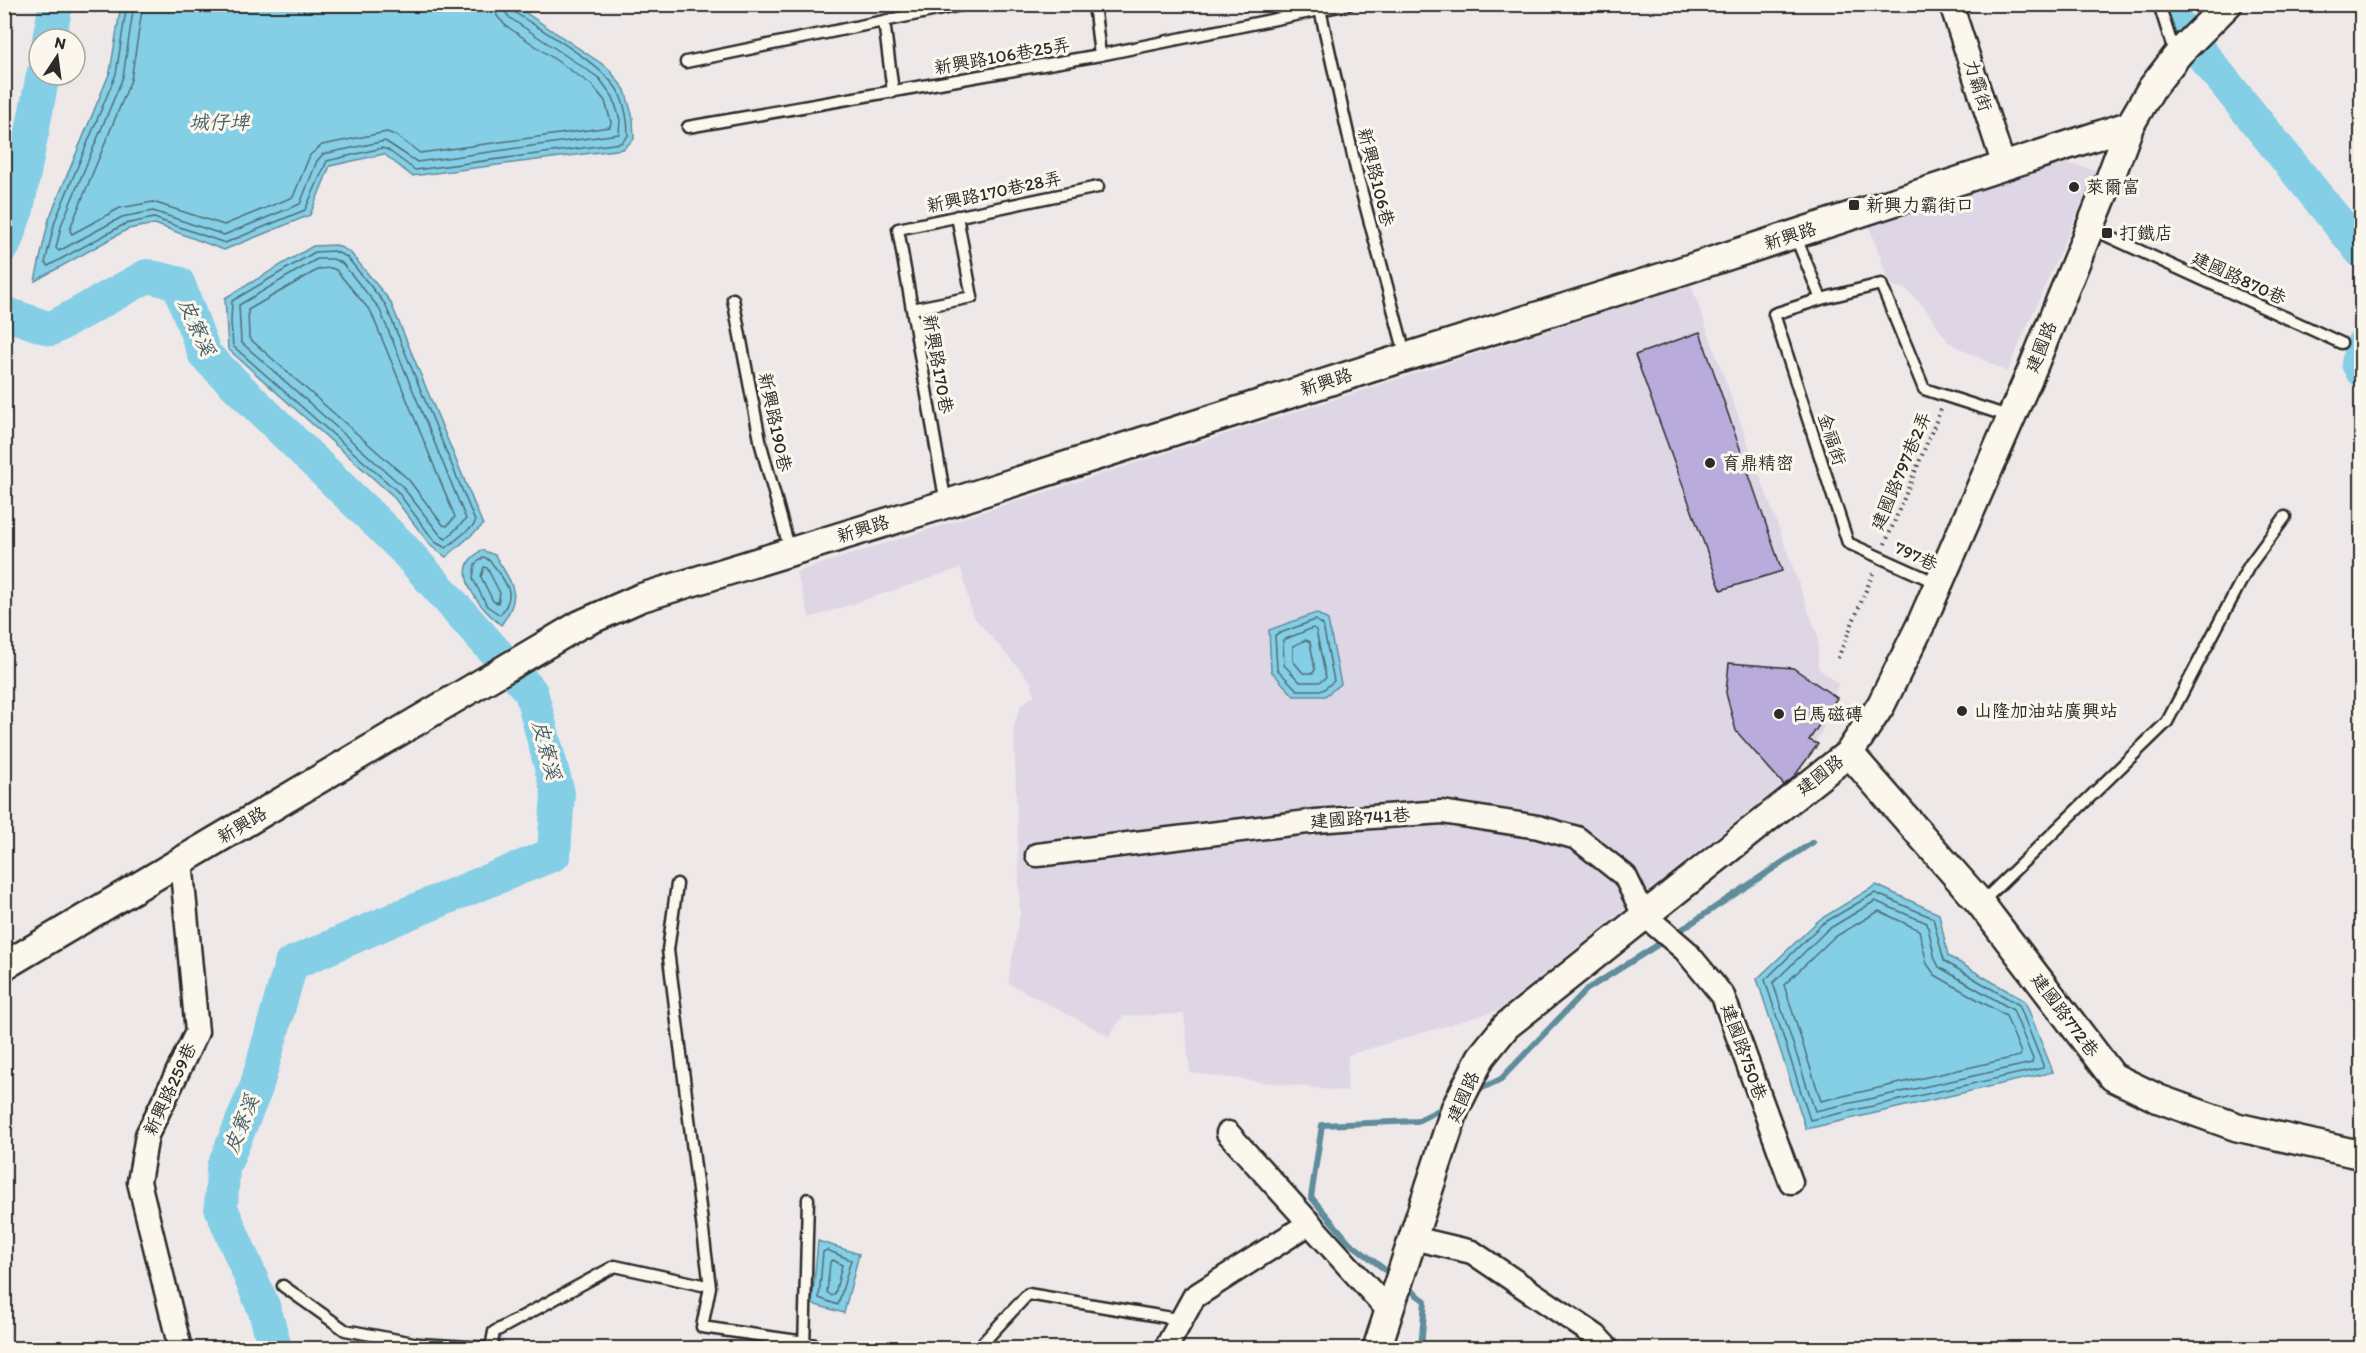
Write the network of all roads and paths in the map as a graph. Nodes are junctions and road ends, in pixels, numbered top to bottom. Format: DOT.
graph roads {
  1 [pos="966,4"];
  2 [pos="1094,4"];
  3 [pos="1349,4"];
  4 [pos="1952,4"];
  5 [pos="2158,4"];
  6 [pos="2228,4"];
  7 [pos="1320,7"];
  8 [pos="884,21"];
  9 [pos="2188,44"];
  10 [pos="1100,55"];
  11 [pos="686,62"];
  12 [pos="893,92"];
  13 [pos="2130,125"];
  14 [pos="688,127"];
  15 [pos="2004,166"];
  16 [pos="1098,187"];
  17 [pos="957,216"];
  18 [pos="2090,228"];
  19 [pos="898,229"];
  20 [pos="1795,235"];
  21 [pos="733,299"];
  22 [pos="1821,299"];
  23 [pos="912,309"];
  24 [pos="2341,343"];
  25 [pos="1406,357"];
  26 [pos="1947,395"];
  27 [pos="2012,417"];
  28 [pos="946,504"];
  29 [pos="2285,516"];
  30 [pos="790,551"];
  31 [pos="1880,557"];
  32 [pos="1939,584"];
  33 [pos="1838,658"];
  34 [pos="1849,753"];
  35 [pos="1037,855"];
  36 [pos="181,861"];
  37 [pos="677,884"];
  38 [pos="1981,904"];
  39 [pos="1644,915"];
  40 [pos="4,966"];
  41 [pos="1228,1133"];
  42 [pos="2361,1155"];
  43 [pos="1791,1182"];
  44 [pos="808,1199"];
  45 [pos="1310,1223"];
  46 [pos="1413,1238"];
  47 [pos="702,1285"];
  48 [pos="283,1286"];
  49 [pos="1396,1291"];
  50 [pos="1183,1320"];
  51 [pos="804,1345"];
  52 [pos="180,1348"];
  53 [pos="490,1348"];
  54 [pos="825,1348"];
  55 [pos="978,1348"];
  56 [pos="1166,1348"];
  57 [pos="1377,1348"];
  58 [pos="1607,1348"];
  1 -- 8 [label="lane"];
  2 -- 10 [label="lane"];
  3 -- 7 [label="lane, 新興路106巷25弄"];
  4 -- 15 [label="street, 力霸街"];
  5 -- 9 [label="lane"];
  6 -- 9 [label="street, 建國路"];
  7 -- 10 [label="lane, 新興路106巷25弄"];
  7 -- 25 [label="lane, 新興路106巷"];
  8 -- 11 [label="lane"];
  8 -- 12 [label="lane"];
  9 -- 13 [label="street, 建國路"];
  10 -- 12 [label="lane, 新興路106巷25弄"];
  12 -- 14 [label="lane, 新興路106巷25弄"];
  13 -- 15 [label="street, 新興路"];
  13 -- 18 [label="street, 建國路"];
  15 -- 20 [label="street, 新興路"];
  16 -- 17 [label="lane, 新興路170巷28弄"];
  17 -- 19 [label="lane, 新興路170巷28弄"];
  17 -- 23 [label="lane"];
  18 -- 24 [label="lane, 建國路870巷"];
  18 -- 27 [label="street, 建國路"];
  19 -- 23 [label="lane, 新興路170巷"];
  20 -- 22 [label="lane"];
  20 -- 25 [label="street, 新興路"];
  21 -- 30 [label="lane, 新興路190巷"];
  22 -- 26 [label="lane"];
  22 -- 31 [label="lane, 金福街"];
  23 -- 28 [label="lane, 新興路170巷"];
  25 -- 28 [label="street, 新興路"];
  26 -- 27 [label="lane"];
  26 -- 31 [label="path, 建國路797巷2弄"];
  27 -- 32 [label="street, 建國路"];
  28 -- 30 [label="street, 新興路"];
  29 -- 38 [label="lane"];
  30 -- 36 [label="street, 新興路"];
  31 -- 32 [label="lane, 797巷"];
  31 -- 33 [label="path, 建國路797巷2弄"];
  32 -- 34 [label="street, 建國路"];
  34 -- 38 [label="street, 建國路772巷"];
  34 -- 39 [label="street, 建國路"];
  35 -- 39 [label="street, 建國路741巷"];
  36 -- 40 [label="street, 新興路"];
  36 -- 52 [label="street, 新興路259巷"];
  37 -- 51 [label="lane"];
  38 -- 42 [label="street, 建國路772巷"];
  39 -- 43 [label="street, 建國路750巷"];
  39 -- 46 [label="street, 建國路"];
  41 -- 45 [label="street"];
  44 -- 51 [label="lane"];
  45 -- 49 [label="street"];
  45 -- 50 [label="street"];
  46 -- 49 [label="street, 建國路"];
  46 -- 58 [label="street"];
  47 -- 53 [label="lane"];
  48 -- 53 [label="lane"];
  49 -- 57 [label="street, 建國路"];
  50 -- 55 [label="lane"];
  50 -- 56 [label="street"];
  51 -- 54 [label="lane"];
}
